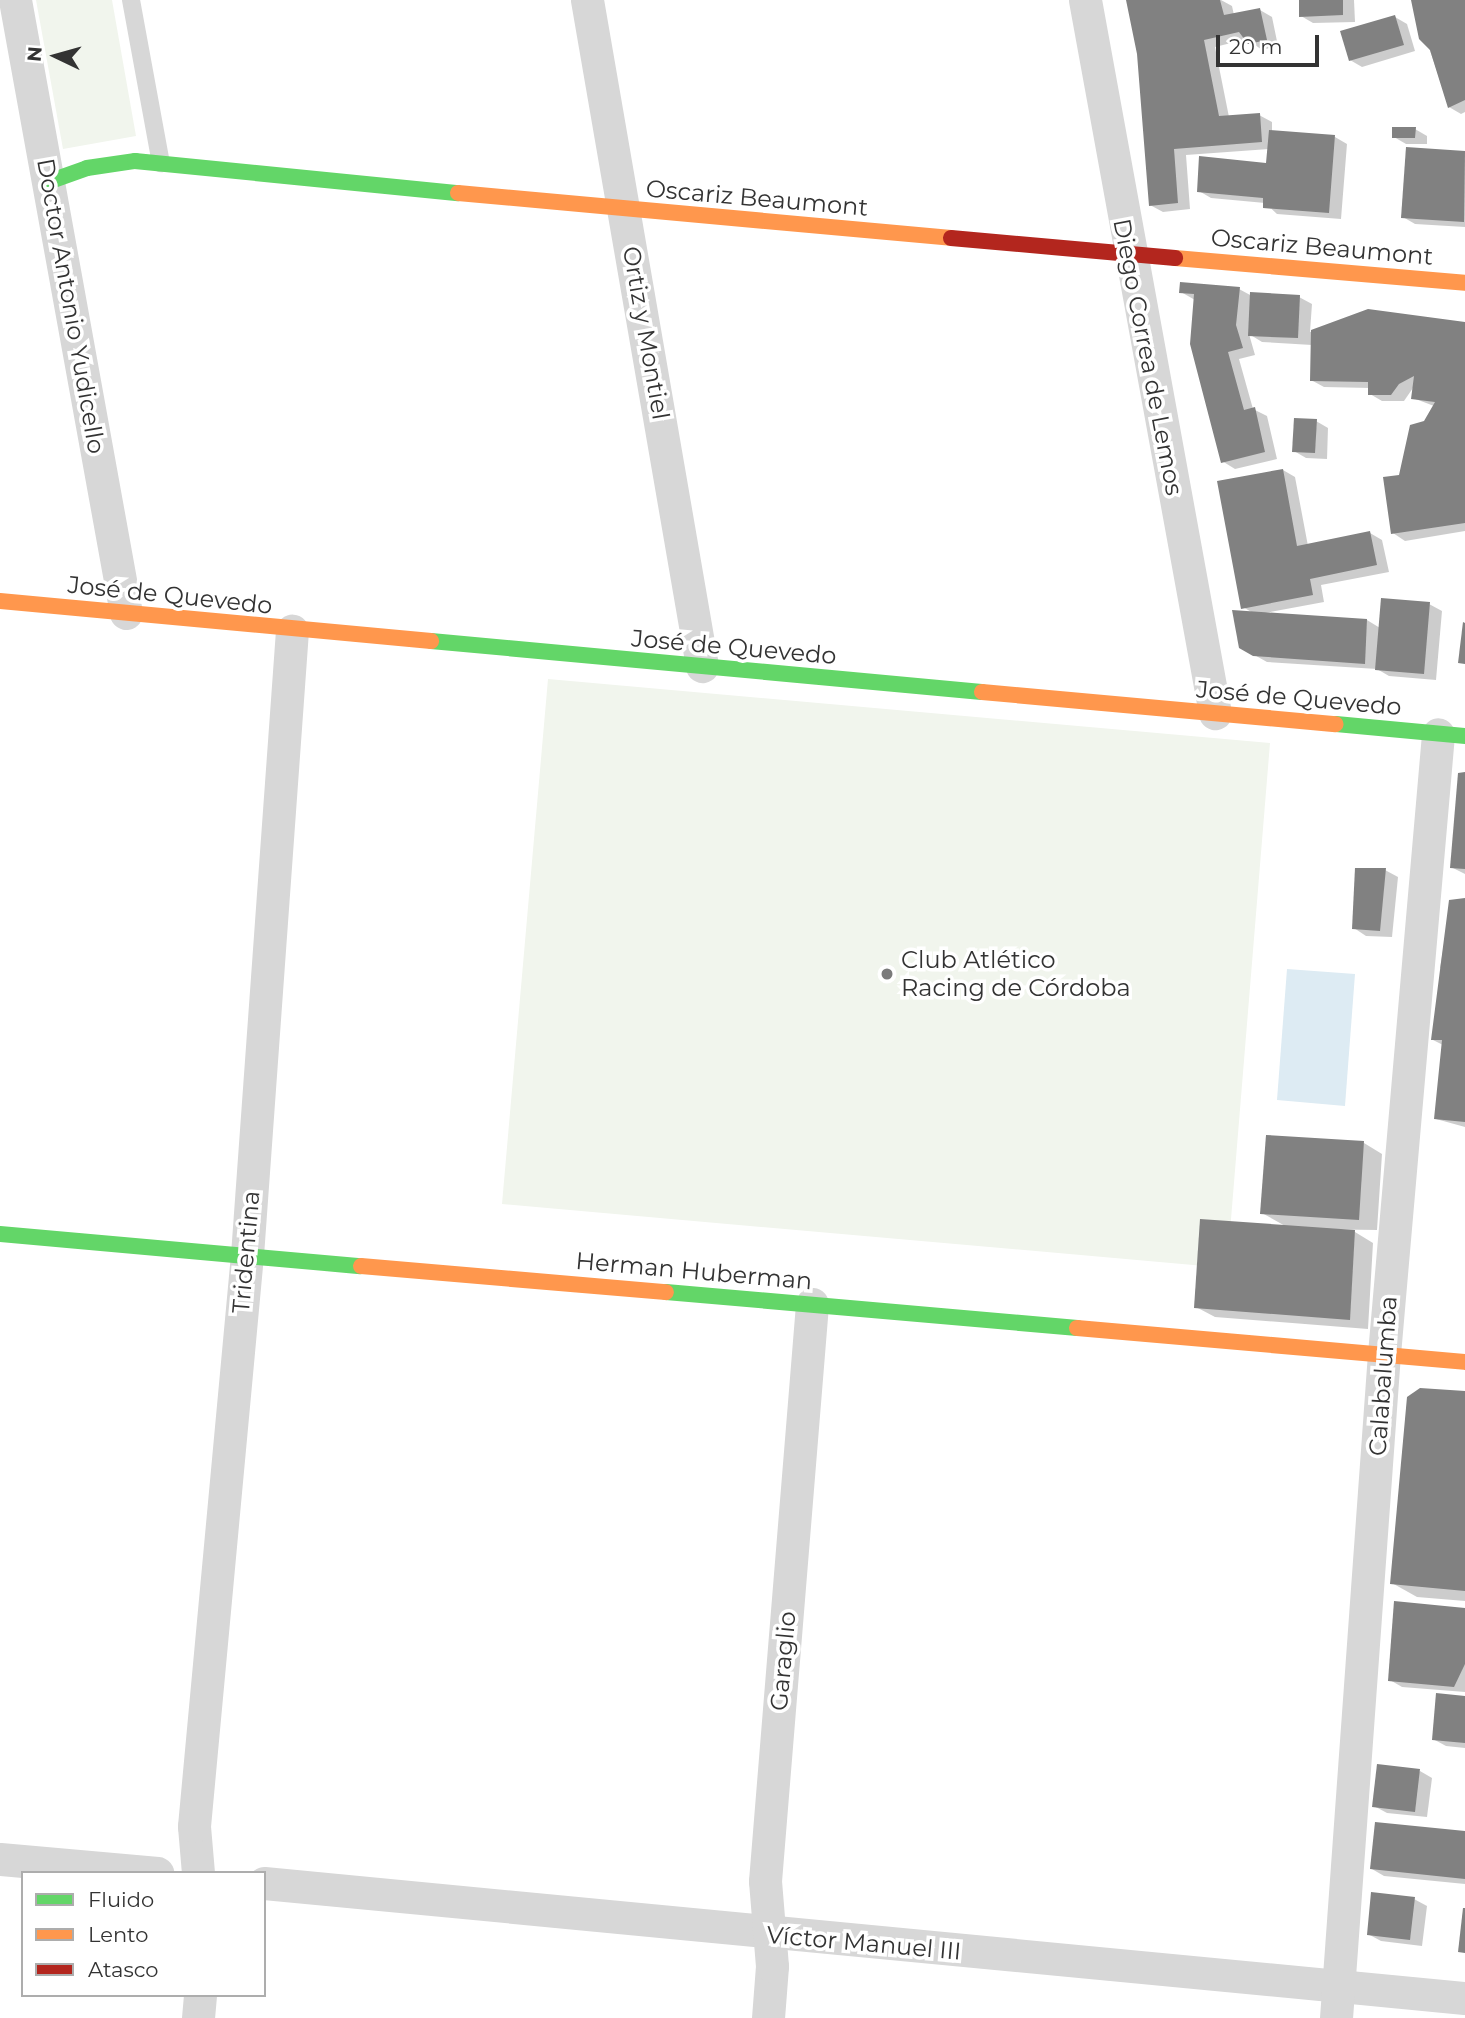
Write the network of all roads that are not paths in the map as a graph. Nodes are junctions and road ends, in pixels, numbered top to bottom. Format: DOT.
graph roads {
  1 [pos="15,0"];
  2 [pos="131,0"];
  3 [pos="587,0"];
  4 [pos="1085,0"];
  5 [pos="161,163"];
  6 [pos="48,182"];
  7 [pos="625,210"];
  8 [pos="1128,252"];
  9 [pos="1465,283"];
  10 [pos="0,601"];
  11 [pos="126,612"];
  12 [pos="292,631"];
  13 [pos="702,666"];
  14 [pos="1215,713"];
  15 [pos="1452,735"];
  16 [pos="0,1234"];
  17 [pos="247,1255"];
  18 [pos="812,1304"];
  19 [pos="1384,1354"];
  20 [pos="1465,1362"];
  21 [pos="0,1859"];
  22 [pos="134,1871"];
  23 [pos="198,1871"];
  24 [pos="266,1883"];
  25 [pos="770,1934"];
  26 [pos="200,1997"];
  27 [pos="1465,1998"];
  28 [pos="1337,2002"];
  29 [pos="198,2018"];
  30 [pos="768,2018"];
  1 -- 6 [label="street, Doctor Antonio Yudicello"];
  2 -- 5 [label="lane"];
  3 -- 7 [label="street, Ortiz y Montiel"];
  4 -- 8 [label="street, Diego Correa de Lemos"];
  5 -- 6 [label="street, Oscariz Beaumont"];
  5 -- 7 [label="street, Oscariz Beaumont"];
  6 -- 11 [label="street, Doctor Antonio Yudicello"];
  7 -- 8 [label="street, Oscariz Beaumont"];
  7 -- 13 [label="street, Ortiz y Montiel"];
  8 -- 9 [label="street, Oscariz Beaumont"];
  8 -- 14 [label="street, Diego Correa de Lemos"];
  10 -- 11 [label="street, José de Quevedo"];
  11 -- 12 [label="street, José de Quevedo"];
  12 -- 13 [label="street, José de Quevedo"];
  12 -- 17 [label="street, Tridentina"];
  13 -- 14 [label="street, José de Quevedo"];
  14 -- 15 [label="street, José de Quevedo"];
  15 -- 19 [label="street, Calabalumba"];
  16 -- 17 [label="street, Herman Huberman"];
  17 -- 18 [label="street, Herman Huberman"];
  17 -- 23 [label="street, Tridentina"];
  18 -- 19 [label="street, Herman Huberman"];
  18 -- 25 [label="street, Garaglio"];
  19 -- 20 [label="street, Herman Huberman"];
  19 -- 28 [label="street, Calabalumba"];
  21 -- 22 [label="street"];
  24 -- 25 [label="street, Víctor Manuel III"];
  25 -- 28 [label="street, Víctor Manuel III"];
  25 -- 30 [label="street, Garaglio"];
  26 -- 29 [label="street"];
  27 -- 28 [label="street, Víctor Manuel III"];
}
